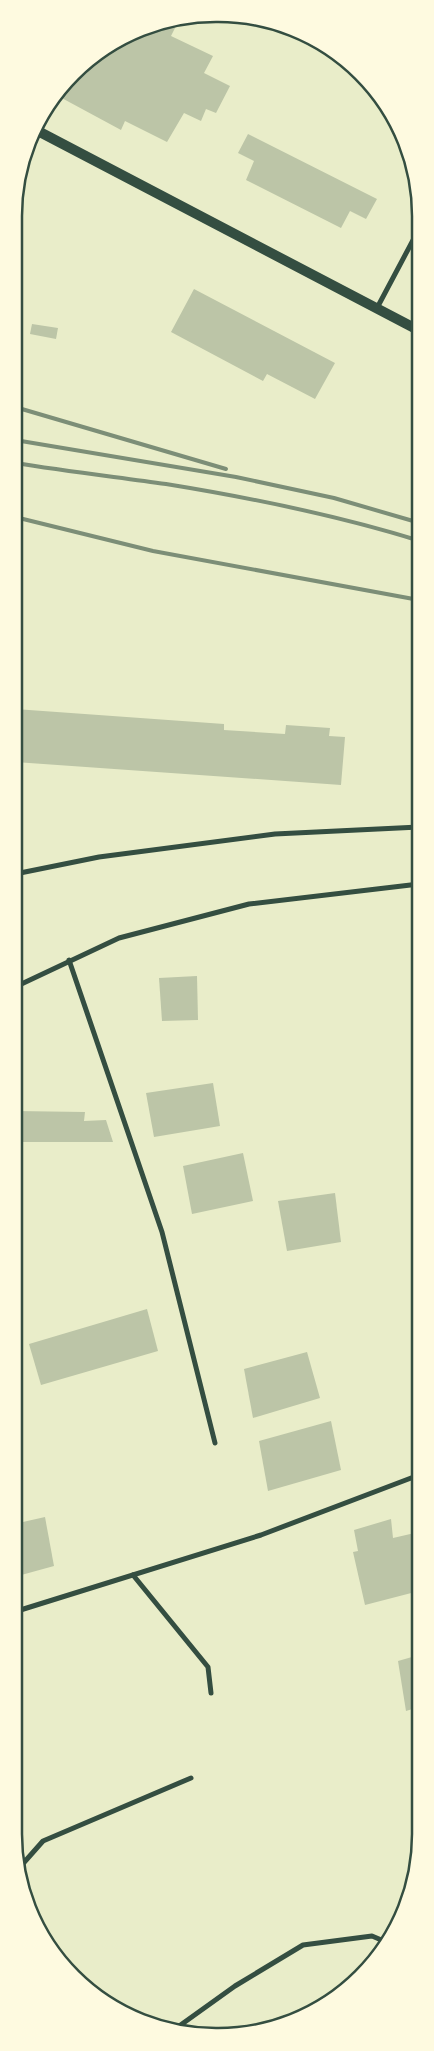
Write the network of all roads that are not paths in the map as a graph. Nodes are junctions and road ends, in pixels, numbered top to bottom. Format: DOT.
graph roads {
  1 [pos="42,133"];
  2 [pos="412,241"];
  3 [pos="376,308"];
  4 [pos="412,327"];
  5 [pos="412,827"];
  6 [pos="22,873"];
  7 [pos="412,885"];
  8 [pos="69,960"];
  9 [pos="22,984"];
  10 [pos="215,1443"];
  11 [pos="412,1477"];
  12 [pos="133,1575"];
  13 [pos="22,1610"];
  14 [pos="211,1693"];
  15 [pos="191,1778"];
  16 [pos="24,1862"];
  17 [pos="380,1940"];
  18 [pos="180,2025"];
  1 -- 3 [label="main road"];
  2 -- 3 [label="street"];
  3 -- 4 [label="main road"];
  5 -- 6 [label="street"];
  7 -- 8 [label="street"];
  8 -- 9 [label="street"];
  8 -- 10 [label="street"];
  11 -- 12 [label="street"];
  12 -- 13 [label="street"];
  12 -- 14 [label="street"];
  15 -- 16 [label="street"];
  17 -- 18 [label="street"];
}
